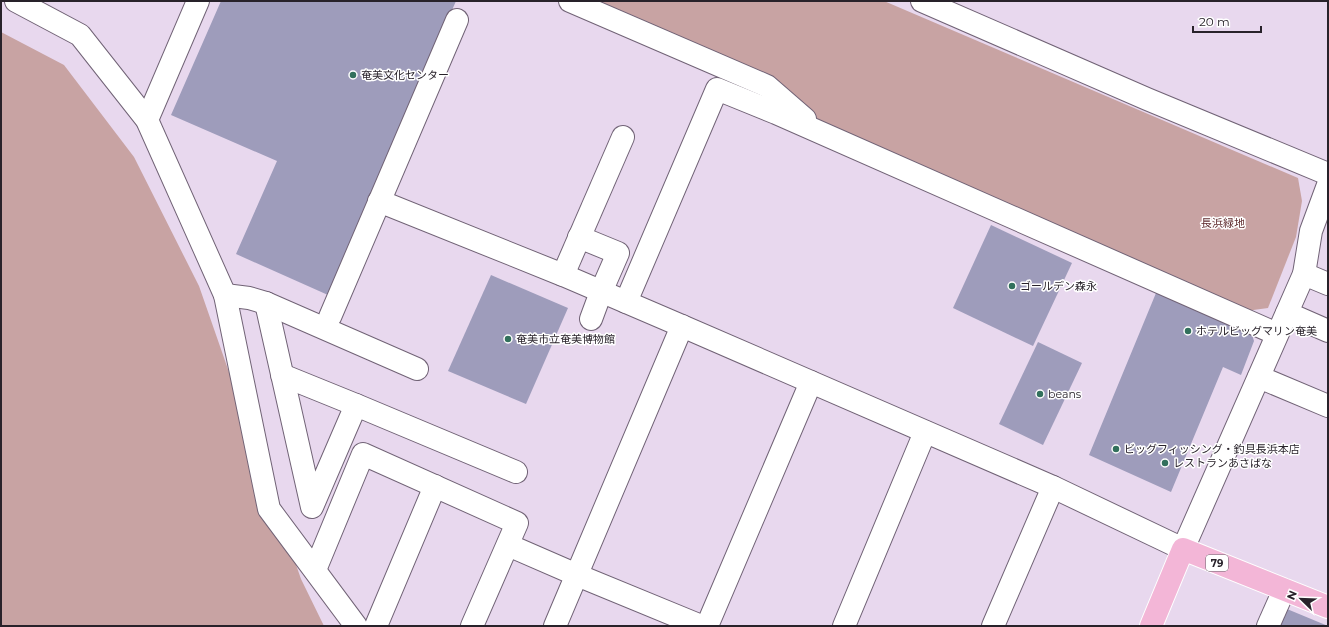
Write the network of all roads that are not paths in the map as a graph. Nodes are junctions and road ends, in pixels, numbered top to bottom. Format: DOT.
graph roads {
  1 [pos="16,1"];
  2 [pos="198,1"];
  3 [pos="570,1"];
  4 [pos="922,1"];
  5 [pos="457,20"];
  6 [pos="147,120"];
  7 [pos="822,134"];
  8 [pos="622,137"];
  9 [pos="1328,174"];
  10 [pos="1328,185"];
  11 [pos="379,201"];
  12 [pos="579,237"];
  13 [pos="1304,274"];
  14 [pos="563,275"];
  15 [pos="1328,284"];
  16 [pos="601,292"];
  17 [pos="225,295"];
  18 [pos="626,302"];
  19 [pos="266,303"];
  20 [pos="1287,313"];
  21 [pos="330,316"];
  22 [pos="591,319"];
  23 [pos="682,326"];
  24 [pos="1328,331"];
  25 [pos="1278,334"];
  26 [pos="417,369"];
  27 [pos="282,375"];
  28 [pos="1258,377"];
  29 [pos="811,382"];
  30 [pos="356,405"];
  31 [pos="1328,406"];
  32 [pos="925,432"];
  33 [pos="516,472"];
  34 [pos="434,486"];
  35 [pos="1053,488"];
  36 [pos="508,545"];
  37 [pos="1182,549"];
  38 [pos="315,570"];
  39 [pos="577,575"];
  40 [pos="1284,590"];
  41 [pos="1328,607"];
  42 [pos="356,626"];
  43 [pos="376,626"];
  44 [pos="472,626"];
  45 [pos="555,626"];
  46 [pos="701,626"];
  47 [pos="707,626"];
  48 [pos="844,626"];
  49 [pos="993,626"];
  50 [pos="1151,626"];
  51 [pos="1268,626"];
  1 -- 6 [label="street"];
  2 -- 6 [label="street"];
  3 -- 7 [label="street"];
  4 -- 9 [label="street"];
  5 -- 11 [label="street"];
  6 -- 17 [label="street"];
  7 -- 18 [label="street"];
  7 -- 25 [label="street"];
  8 -- 12 [label="street"];
  10 -- 13 [label="street"];
  11 -- 14 [label="street"];
  11 -- 21 [label="street"];
  12 -- 14 [label="street"];
  12 -- 16 [label="street"];
  13 -- 15 [label="street"];
  13 -- 20 [label="street"];
  14 -- 16 [label="street"];
  16 -- 18 [label="street"];
  16 -- 22 [label="street"];
  17 -- 19 [label="street"];
  17 -- 38 [label="street"];
  18 -- 23 [label="street"];
  19 -- 26 [label="street"];
  19 -- 27 [label="street"];
  20 -- 24 [label="street"];
  20 -- 25 [label="street"];
  23 -- 29 [label="street"];
  23 -- 39 [label="street"];
  25 -- 28 [label="street"];
  27 -- 30 [label="street"];
  27 -- 30 [label="street"];
  28 -- 31 [label="street"];
  28 -- 37 [label="street"];
  29 -- 32 [label="street"];
  29 -- 47 [label="street"];
  30 -- 33 [label="street"];
  32 -- 35 [label="street"];
  32 -- 48 [label="street"];
  34 -- 36 [label="street"];
  34 -- 38 [label="street"];
  34 -- 43 [label="street"];
  35 -- 37 [label="street"];
  35 -- 49 [label="street"];
  36 -- 39 [label="street"];
  36 -- 44 [label="street"];
  37 -- 40 [label="main road, 79"];
  37 -- 50 [label="main road"];
  38 -- 42 [label="street"];
  39 -- 45 [label="street"];
  39 -- 46 [label="street"];
  40 -- 41 [label="main road, 79"];
  40 -- 51 [label="street"];
}
